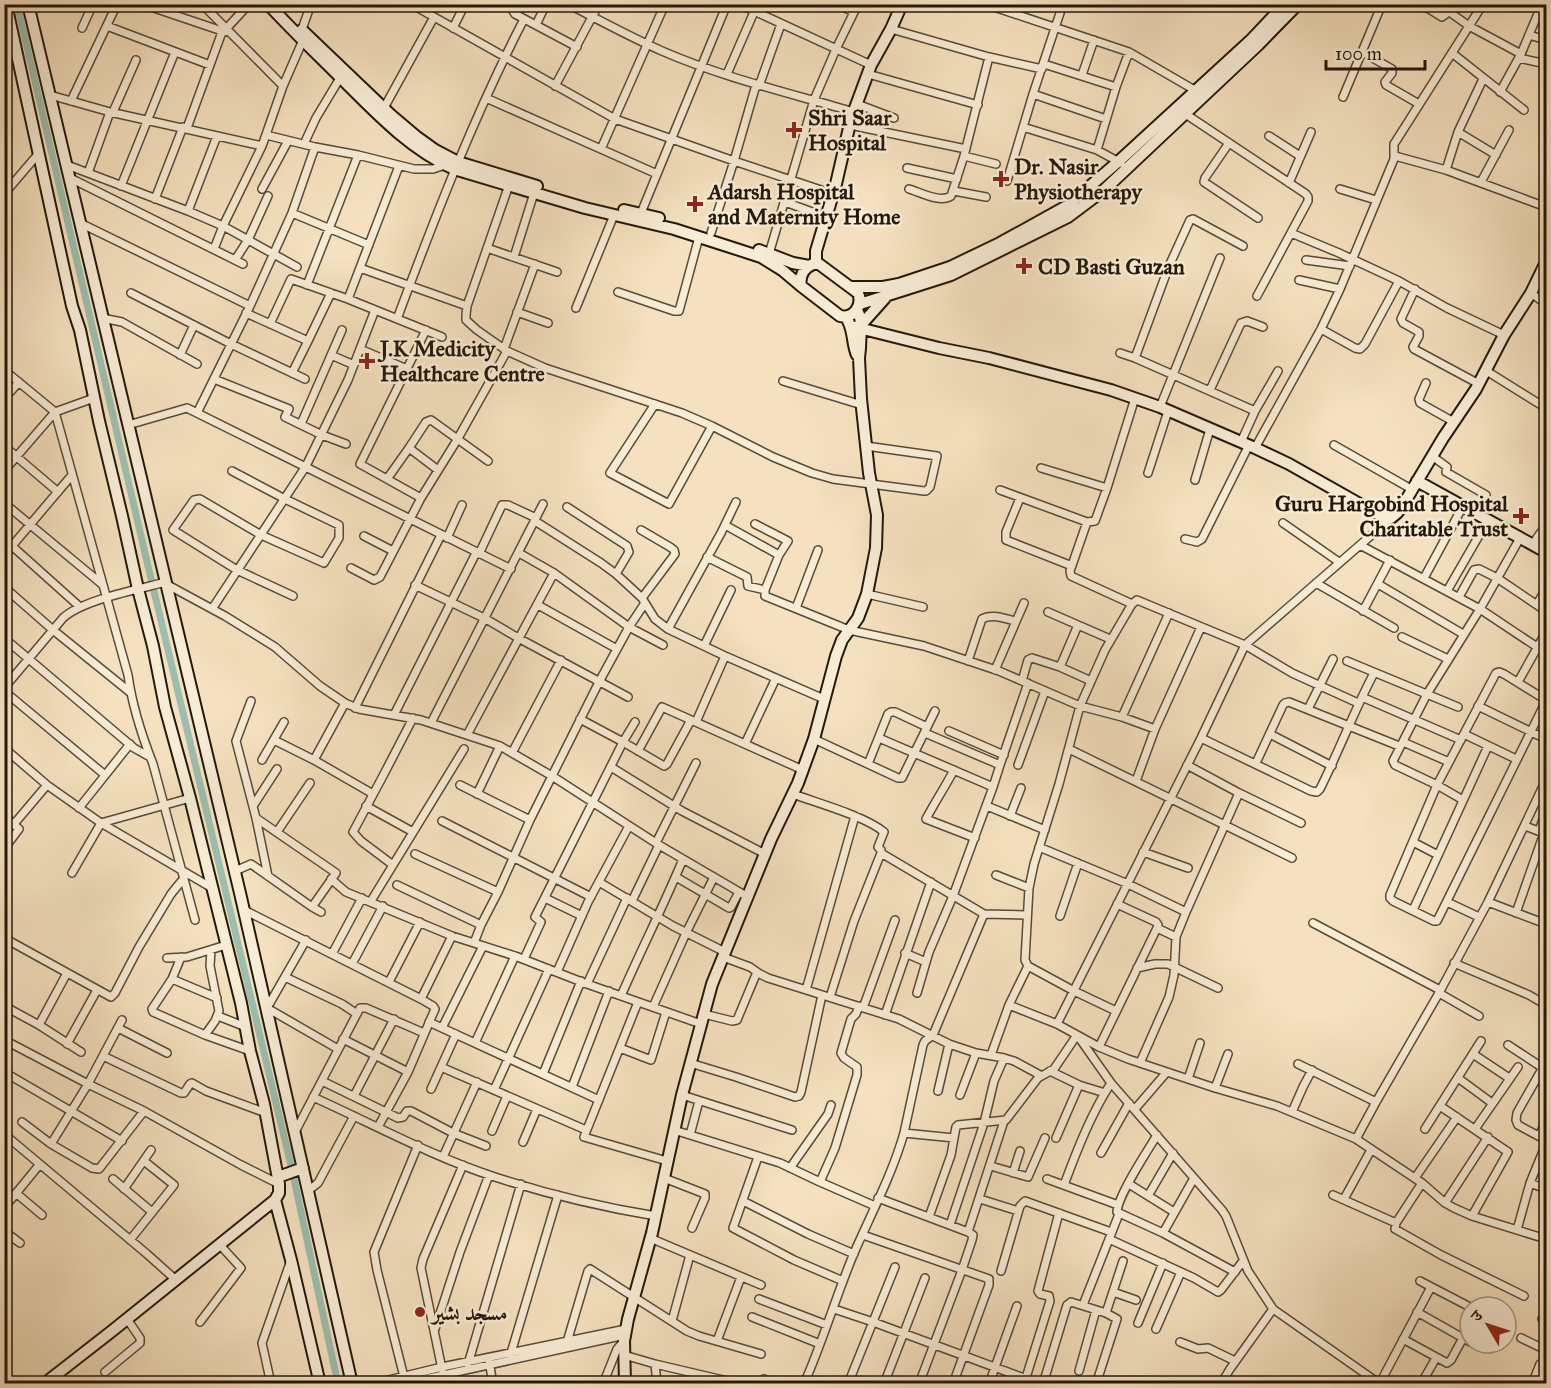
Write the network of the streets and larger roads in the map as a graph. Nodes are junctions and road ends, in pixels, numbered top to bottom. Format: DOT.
graph roads {
  1 [pos="6,4"];
  2 [pos="28,4"];
  3 [pos="93,4"];
  4 [pos="117,4"];
  5 [pos="142,4"];
  6 [pos="202,4"];
  7 [pos="249,4"];
  8 [pos="268,4"];
  9 [pos="277,4"];
  10 [pos="311,4"];
  11 [pos="411,4"];
  12 [pos="465,4"];
  13 [pos="516,4"];
  14 [pos="546,4"];
  15 [pos="568,4"];
  16 [pos="599,4"];
  17 [pos="665,4"];
  18 [pos="727,4"];
  19 [pos="739,4"];
  20 [pos="836,4"];
  21 [pos="858,4"];
  22 [pos="902,4"];
  23 [pos="985,4"];
  24 [pos="1018,4"];
  25 [pos="1063,4"];
  26 [pos="1285,4"];
  27 [pos="1298,4"];
  28 [pos="1382,4"];
  29 [pos="1421,4"];
  30 [pos="1483,4"];
  31 [pos="1542,4"];
  32 [pos="1450,8"];
  33 [pos="754,12"];
  34 [pos="854,12"];
  35 [pos="1015,14"];
  36 [pos="434,17"];
  37 [pos="592,17"];
  38 [pos="524,19"];
  39 [pos="781,24"];
  40 [pos="536,25"];
  41 [pos="107,26"];
  42 [pos="1470,26"];
  43 [pos="1055,27"];
  44 [pos="82,28"];
  45 [pos="453,28"];
  46 [pos="891,29"];
  47 [pos="226,31"];
  48 [pos="1529,35"];
  49 [pos="301,36"];
  50 [pos="1094,40"];
  51 [pos="1546,40"];
  52 [pos="648,44"];
  53 [pos="577,47"];
  54 [pos="836,49"];
  55 [pos="175,52"];
  56 [pos="1129,52"];
  57 [pos="1362,52"];
  58 [pos="1452,53"];
  59 [pos="1520,56"];
  60 [pos="505,57"];
  61 [pos="989,57"];
  62 [pos="136,60"];
  63 [pos="210,64"];
  64 [pos="1546,64"];
  65 [pos="702,66"];
  66 [pos="1043,67"];
  67 [pos="870,69"];
  68 [pos="728,74"];
  69 [pos="1082,75"];
  70 [pos="340,78"];
  71 [pos="1484,79"];
  72 [pos="758,85"];
  73 [pos="283,86"];
  74 [pos="555,86"];
  75 [pos="1116,87"];
  76 [pos="1500,92"];
  77 [pos="1199,93"];
  78 [pos="1033,94"];
  79 [pos="50,95"];
  80 [pos="1343,97"];
  81 [pos="486,98"];
  82 [pos="814,100"];
  83 [pos="71,101"];
  84 [pos="1419,104"];
  85 [pos="978,105"];
  86 [pos="384,108"];
  87 [pos="855,108"];
  88 [pos="1524,110"];
  89 [pos="112,112"];
  90 [pos="1184,113"];
  91 [pos="894,118"];
  92 [pos="615,119"];
  93 [pos="1106,119"];
  94 [pos="147,120"];
  95 [pos="850,124"];
  96 [pos="1023,127"];
  97 [pos="185,128"];
  98 [pos="1509,130"];
  99 [pos="1311,132"];
  100 [pos="1458,132"];
  101 [pos="266,135"];
  102 [pos="217,136"];
  103 [pos="1269,136"];
  104 [pos="671,139"];
  105 [pos="288,141"];
  106 [pos="1229,143"];
  107 [pos="304,144"];
  108 [pos="262,146"];
  109 [pos="315,147"];
  110 [pos="601,149"];
  111 [pos="1097,150"];
  112 [pos="39,153"];
  113 [pos="965,153"];
  114 [pos="1496,154"];
  115 [pos="358,155"];
  116 [pos="1300,156"];
  117 [pos="1395,156"];
  118 [pos="734,162"];
  119 [pos="996,164"];
  120 [pos="1124,164"];
  121 [pos="67,165"];
  122 [pos="452,165"];
  123 [pos="399,166"];
  124 [pos="907,168"];
  125 [pos="1446,170"];
  126 [pos="88,173"];
  127 [pos="657,174"];
  128 [pos="70,178"];
  129 [pos="792,179"];
  130 [pos="957,179"];
  131 [pos="1007,181"];
  132 [pos="1481,182"];
  133 [pos="1289,183"];
  134 [pos="509,185"];
  135 [pos="121,186"];
  136 [pos="262,189"];
  137 [pos="909,189"];
  138 [pos="1340,189"];
  139 [pos="954,190"];
  140 [pos="534,193"];
  141 [pos="4,194"];
  142 [pos="833,194"];
  143 [pos="268,196"];
  144 [pos="986,197"];
  145 [pos="155,199"];
  146 [pos="1376,200"];
  147 [pos="785,202"];
  148 [pos="1546,207"];
  149 [pos="188,211"];
  150 [pos="292,213"];
  151 [pos="641,213"];
  152 [pos="614,215"];
  153 [pos="826,217"];
  154 [pos="1258,218"];
  155 [pos="80,223"];
  156 [pos="223,226"];
  157 [pos="329,229"];
  158 [pos="711,233"];
  159 [pos="1290,233"];
  160 [pos="699,237"];
  161 [pos="248,240"];
  162 [pos="369,245"];
  163 [pos="1243,246"];
  164 [pos="487,248"];
  165 [pos="214,249"];
  166 [pos="273,254"];
  167 [pos="769,254"];
  168 [pos="514,257"];
  169 [pos="1220,258"];
  170 [pos="235,260"];
  171 [pos="1306,260"];
  172 [pos="1351,262"];
  173 [pos="1546,262"];
  174 [pos="243,264"];
  175 [pos="535,264"];
  176 [pos="813,265"];
  177 [pos="297,267"];
  178 [pos="360,268"];
  179 [pos="556,272"];
  180 [pos="1299,280"];
  181 [pos="1399,281"];
  182 [pos="307,285"];
  183 [pos="409,286"];
  184 [pos="801,286"];
  185 [pos="851,287"];
  186 [pos="1340,289"];
  187 [pos="1415,289"];
  188 [pos="618,292"];
  189 [pos="131,293"];
  190 [pos="331,293"];
  191 [pos="1531,293"];
  192 [pos="888,295"];
  193 [pos="1257,296"];
  194 [pos="348,299"];
  195 [pos="1546,304"];
  196 [pos="249,306"];
  197 [pos="467,306"];
  198 [pos="858,307"];
  199 [pos="576,308"];
  200 [pos="375,310"];
  201 [pos="517,312"];
  202 [pos="246,314"];
  203 [pos="102,318"];
  204 [pos="397,319"];
  205 [pos="548,323"];
  206 [pos="270,324"];
  207 [pos="854,324"];
  208 [pos="194,325"];
  209 [pos="1263,327"];
  210 [pos="1321,329"];
  211 [pos="342,330"];
  212 [pos="426,330"];
  213 [pos="1504,334"];
  214 [pos="442,337"];
  215 [pos="308,341"];
  216 [pos="231,344"];
  217 [pos="360,349"];
  218 [pos="505,350"];
  219 [pos="1120,354"];
  220 [pos="180,355"];
  221 [pos="331,355"];
  222 [pos="1135,358"];
  223 [pos="197,364"];
  224 [pos="354,365"];
  225 [pos="407,369"];
  226 [pos="4,370"];
  227 [pos="1485,370"];
  228 [pos="1278,371"];
  229 [pos="292,373"];
  230 [pos="1172,374"];
  231 [pos="214,379"];
  232 [pos="305,379"];
  233 [pos="783,381"];
  234 [pos="19,382"];
  235 [pos="1426,383"];
  236 [pos="1479,384"];
  237 [pos="1210,390"];
  238 [pos="94,398"];
  239 [pos="1135,398"];
  240 [pos="4,399"];
  241 [pos="655,404"];
  242 [pos="862,405"];
  243 [pos="1546,408"];
  244 [pos="1164,409"];
  245 [pos="1255,411"];
  246 [pos="55,412"];
  247 [pos="197,413"];
  248 [pos="1454,422"];
  249 [pos="301,424"];
  250 [pos="128,425"];
  251 [pos="712,426"];
  252 [pos="1210,429"];
  253 [pos="321,435"];
  254 [pos="457,440"];
  255 [pos="346,444"];
  256 [pos="1248,445"];
  257 [pos="1334,445"];
  258 [pos="4,446"];
  259 [pos="866,446"];
  260 [pos="409,448"];
  261 [pos="17,456"];
  262 [pos="1432,456"];
  263 [pos="488,461"];
  264 [pos="306,466"];
  265 [pos="1041,468"];
  266 [pos="438,470"];
  267 [pos="4,471"];
  268 [pos="232,471"];
  269 [pos="1148,472"];
  270 [pos="72,475"];
  271 [pos="387,479"];
  272 [pos="1195,480"];
  273 [pos="871,483"];
  274 [pos="1415,486"];
  275 [pos="1107,488"];
  276 [pos="1000,490"];
  277 [pos="58,492"];
  278 [pos="1486,495"];
  279 [pos="421,498"];
  280 [pos="1020,498"];
  281 [pos="285,499"];
  282 [pos="736,502"];
  283 [pos="4,503"];
  284 [pos="543,504"];
  285 [pos="462,505"];
  286 [pos="1463,506"];
  287 [pos="567,507"];
  288 [pos="1391,518"];
  289 [pos="409,520"];
  290 [pos="535,520"];
  291 [pos="1488,520"];
  292 [pos="1087,522"];
  293 [pos="1283,523"];
  294 [pos="755,524"];
  295 [pos="30,525"];
  296 [pos="725,525"];
  297 [pos="1546,525"];
  298 [pos="640,530"];
  299 [pos="261,535"];
  300 [pos="364,536"];
  301 [pos="444,536"];
  302 [pos="1520,538"];
  303 [pos="1185,539"];
  304 [pos="1360,545"];
  305 [pos="1532,545"];
  306 [pos="12,546"];
  307 [pos="818,550"];
  308 [pos="393,551"];
  309 [pos="1546,552"];
  310 [pos="519,553"];
  311 [pos="478,554"];
  312 [pos="4,555"];
  313 [pos="779,555"];
  314 [pos="707,557"];
  315 [pos="1390,560"];
  316 [pos="1339,562"];
  317 [pos="1072,566"];
  318 [pos="351,568"];
  319 [pos="511,569"];
  320 [pos="237,570"];
  321 [pos="554,573"];
  322 [pos="616,574"];
  323 [pos="1424,578"];
  324 [pos="1497,578"];
  325 [pos="163,583"];
  326 [pos="1316,583"];
  327 [pos="1378,584"];
  328 [pos="103,585"];
  329 [pos="415,585"];
  330 [pos="4,587"];
  331 [pos="142,588"];
  332 [pos="1546,589"];
  333 [pos="731,590"];
  334 [pos="765,590"];
  335 [pos="1447,591"];
  336 [pos="867,594"];
  337 [pos="294,596"];
  338 [pos="1459,597"];
  339 [pos="106,598"];
  340 [pos="643,600"];
  341 [pos="451,602"];
  342 [pos="1024,603"];
  343 [pos="538,604"];
  344 [pos="1132,604"];
  345 [pos="1537,604"];
  346 [pos="80,607"];
  347 [pos="923,607"];
  348 [pos="796,608"];
  349 [pos="212,609"];
  350 [pos="1480,609"];
  351 [pos="1363,611"];
  352 [pos="1546,611"];
  353 [pos="1048,612"];
  354 [pos="1168,613"];
  355 [pos="486,618"];
  356 [pos="1016,621"];
  357 [pos="1078,625"];
  358 [pos="629,627"];
  359 [pos="1201,627"];
  360 [pos="1394,628"];
  361 [pos="668,629"];
  362 [pos="53,630"];
  363 [pos="849,630"];
  364 [pos="1546,632"];
  365 [pos="1463,634"];
  366 [pos="1402,637"];
  367 [pos="4,638"];
  368 [pos="520,639"];
  369 [pos="1110,639"];
  370 [pos="663,645"];
  371 [pos="1245,645"];
  372 [pos="704,646"];
  373 [pos="1538,647"];
  374 [pos="617,649"];
  375 [pos="1546,652"];
  376 [pos="725,656"];
  377 [pos="29,659"];
  378 [pos="1333,659"];
  379 [pos="1448,659"];
  380 [pos="561,660"];
  381 [pos="969,661"];
  382 [pos="1347,661"];
  383 [pos="1060,667"];
  384 [pos="996,670"];
  385 [pos="1374,673"];
  386 [pos="776,678"];
  387 [pos="1091,681"];
  388 [pos="599,682"];
  389 [pos="1025,682"];
  390 [pos="1518,682"];
  391 [pos="1319,686"];
  392 [pos="4,690"];
  393 [pos="1045,691"];
  394 [pos="131,693"];
  395 [pos="1427,694"];
  396 [pos="628,697"];
  397 [pos="824,699"];
  398 [pos="1360,700"];
  399 [pos="1546,700"];
  400 [pos="251,701"];
  401 [pos="345,703"];
  402 [pos="1080,706"];
  403 [pos="1478,706"];
  404 [pos="1458,707"];
  405 [pos="355,708"];
  406 [pos="1308,709"];
  407 [pos="935,711"];
  408 [pos="394,715"];
  409 [pos="1122,717"];
  410 [pos="413,718"];
  411 [pos="580,719"];
  412 [pos="1413,719"];
  413 [pos="694,721"];
  414 [pos="284,722"];
  415 [pos="635,722"];
  416 [pos="431,723"];
  417 [pos="1348,726"];
  418 [pos="1155,729"];
  419 [pos="926,730"];
  420 [pos="949,731"];
  421 [pos="1530,732"];
  422 [pos="1270,734"];
  423 [pos="467,735"];
  424 [pos="1462,737"];
  425 [pos="879,738"];
  426 [pos="1201,738"];
  427 [pos="814,739"];
  428 [pos="274,740"];
  429 [pos="1546,740"];
  430 [pos="623,742"];
  431 [pos="129,744"];
  432 [pos="745,744"];
  433 [pos="1401,744"];
  434 [pos="500,746"];
  435 [pos="1488,746"];
  436 [pos="4,748"];
  437 [pos="464,749"];
  438 [pos="1069,749"];
  439 [pos="638,751"];
  440 [pos="512,753"];
  441 [pos="915,753"];
  442 [pos="1004,755"];
  443 [pos="150,757"];
  444 [pos="1516,759"];
  445 [pos="262,760"];
  446 [pos="314,760"];
  447 [pos="1449,762"];
  448 [pos="696,763"];
  449 [pos="868,764"];
  450 [pos="1256,764"];
  451 [pos="1000,765"];
  452 [pos="1018,765"];
  453 [pos="1187,765"];
  454 [pos="1332,766"];
  455 [pos="610,767"];
  456 [pos="277,769"];
  457 [pos="802,770"];
  458 [pos="954,770"];
  459 [pos="105,775"];
  460 [pos="552,776"];
  461 [pos="1136,781"];
  462 [pos="310,783"];
  463 [pos="1545,784"];
  464 [pos="47,785"];
  465 [pos="460,785"];
  466 [pos="1437,785"];
  467 [pos="993,787"];
  468 [pos="1021,788"];
  469 [pos="1239,793"];
  470 [pos="373,794"];
  471 [pos="477,794"];
  472 [pos="793,794"];
  473 [pos="190,798"];
  474 [pos="1171,799"];
  475 [pos="1462,800"];
  476 [pos="593,802"];
  477 [pos="164,805"];
  478 [pos="253,806"];
  479 [pos="366,806"];
  480 [pos="987,806"];
  481 [pos="675,807"];
  482 [pos="80,808"];
  483 [pos="1546,811"];
  484 [pos="4,816"];
  485 [pos="855,816"];
  486 [pos="1010,816"];
  487 [pos="256,818"];
  488 [pos="530,820"];
  489 [pos="442,821"];
  490 [pos="101,823"];
  491 [pos="1301,823"];
  492 [pos="14,824"];
  493 [pos="1225,824"];
  494 [pos="629,826"];
  495 [pos="1525,826"];
  496 [pos="1045,830"];
  497 [pos="277,832"];
  498 [pos="413,832"];
  499 [pos="1543,832"];
  500 [pos="975,837"];
  501 [pos="1413,842"];
  502 [pos="657,844"];
  503 [pos="1039,847"];
  504 [pos="4,849"];
  505 [pos="1143,852"];
  506 [pos="881,853"];
  507 [pos="415,854"];
  508 [pos="765,854"];
  509 [pos="1438,855"];
  510 [pos="513,856"];
  511 [pos="1292,858"];
  512 [pos="683,859"];
  513 [pos="1078,863"];
  514 [pos="393,866"];
  515 [pos="1188,868"];
  516 [pos="235,871"];
  517 [pos="72,873"];
  518 [pos="183,875"];
  519 [pos="996,875"];
  520 [pos="268,876"];
  521 [pos="676,877"];
  522 [pos="714,877"];
  523 [pos="332,879"];
  524 [pos="555,879"];
  525 [pos="599,882"];
  526 [pos="931,882"];
  527 [pos="1128,884"];
  528 [pos="397,885"];
  529 [pos="212,888"];
  530 [pos="1029,888"];
  531 [pos="498,892"];
  532 [pos="743,894"];
  533 [pos="705,895"];
  534 [pos="953,896"];
  535 [pos="591,897"];
  536 [pos="362,898"];
  537 [pos="545,898"];
  538 [pos="630,900"];
  539 [pos="371,901"];
  540 [pos="1447,902"];
  541 [pos="1488,902"];
  542 [pos="1117,904"];
  543 [pos="383,906"];
  544 [pos="312,908"];
  545 [pos="244,910"];
  546 [pos="1413,910"];
  547 [pos="321,912"];
  548 [pos="1186,912"];
  549 [pos="1516,913"];
  550 [pos="984,914"];
  551 [pos="1028,915"];
  552 [pos="582,916"];
  553 [pos="657,916"];
  554 [pos="1060,916"];
  555 [pos="1479,917"];
  556 [pos="195,920"];
  557 [pos="895,920"];
  558 [pos="420,922"];
  559 [pos="1313,923"];
  560 [pos="1546,924"];
  561 [pos="481,925"];
  562 [pos="1157,928"];
  563 [pos="686,933"];
  564 [pos="452,936"];
  565 [pos="1176,937"];
  566 [pos="4,938"];
  567 [pos="306,940"];
  568 [pos="474,943"];
  569 [pos="226,945"];
  570 [pos="483,946"];
  571 [pos="211,950"];
  572 [pos="905,953"];
  573 [pos="332,954"];
  574 [pos="724,955"];
  575 [pos="515,956"];
  576 [pos="181,957"];
  577 [pos="167,958"];
  578 [pos="525,960"];
  579 [pos="926,962"];
  580 [pos="1454,963"];
  581 [pos="352,964"];
  582 [pos="1029,966"];
  583 [pos="1175,967"];
  584 [pos="1137,968"];
  585 [pos="553,970"];
  586 [pos="758,972"];
  587 [pos="67,973"];
  588 [pos="285,977"];
  589 [pos="172,979"];
  590 [pos="389,982"];
  591 [pos="584,982"];
  592 [pos="1218,988"];
  593 [pos="97,990"];
  594 [pos="806,990"];
  595 [pos="609,991"];
  596 [pos="1074,991"];
  597 [pos="1440,991"];
  598 [pos="916,993"];
  599 [pos="822,995"];
  600 [pos="621,996"];
  601 [pos="217,998"];
  602 [pos="830,998"];
  603 [pos="422,999"];
  604 [pos="638,1002"];
  605 [pos="1009,1005"];
  606 [pos="1546,1005"];
  607 [pos="4,1006"];
  608 [pos="653,1007"];
  609 [pos="861,1007"];
  610 [pos="267,1008"];
  611 [pos="1116,1011"];
  612 [pos="666,1012"];
  613 [pos="357,1014"];
  614 [pos="885,1015"];
  615 [pos="218,1016"];
  616 [pos="1479,1016"];
  617 [pos="393,1019"];
  618 [pos="702,1019"];
  619 [pos="122,1020"];
  620 [pos="429,1022"];
  621 [pos="1057,1024"];
  622 [pos="39,1025"];
  623 [pos="246,1027"];
  624 [pos="118,1028"];
  625 [pos="442,1028"];
  626 [pos="424,1033"];
  627 [pos="456,1034"];
  628 [pos="205,1035"];
  629 [pos="933,1035"];
  630 [pos="1078,1036"];
  631 [pos="343,1039"];
  632 [pos="1481,1041"];
  633 [pos="10,1043"];
  634 [pos="475,1043"];
  635 [pos="1200,1043"];
  636 [pos="67,1044"];
  637 [pos="949,1044"];
  638 [pos="1508,1045"];
  639 [pos="1099,1047"];
  640 [pos="620,1048"];
  641 [pos="338,1049"];
  642 [pos="250,1051"];
  643 [pos="81,1052"];
  644 [pos="167,1053"];
  645 [pos="976,1053"];
  646 [pos="992,1054"];
  647 [pos="1228,1054"];
  648 [pos="1473,1054"];
  649 [pos="375,1055"];
  650 [pos="103,1056"];
  651 [pos="508,1058"];
  652 [pos="1004,1058"];
  653 [pos="690,1063"];
  654 [pos="1140,1063"];
  655 [pos="1298,1064"];
  656 [pos="1545,1065"];
  657 [pos="441,1066"];
  658 [pos="1518,1067"];
  659 [pos="1312,1070"];
  660 [pos="1050,1071"];
  661 [pos="4,1072"];
  662 [pos="408,1072"];
  663 [pos="1166,1073"];
  664 [pos="543,1074"];
  665 [pos="1040,1075"];
  666 [pos="1458,1078"];
  667 [pos="1509,1078"];
  668 [pos="1188,1079"];
  669 [pos="322,1081"];
  670 [pos="477,1082"];
  671 [pos="1112,1083"];
  672 [pos="88,1084"];
  673 [pos="1079,1085"];
  674 [pos="572,1087"];
  675 [pos="1215,1088"];
  676 [pos="431,1089"];
  677 [pos="494,1090"];
  678 [pos="938,1090"];
  679 [pos="1105,1093"];
  680 [pos="682,1095"];
  681 [pos="960,1095"];
  682 [pos="354,1096"];
  683 [pos="507,1096"];
  684 [pos="314,1097"];
  685 [pos="599,1100"];
  686 [pos="699,1101"];
  687 [pos="1376,1102"];
  688 [pos="1492,1103"];
  689 [pos="831,1106"];
  690 [pos="1132,1106"];
  691 [pos="1440,1106"];
  692 [pos="537,1109"];
  693 [pos="144,1111"];
  694 [pos="72,1112"];
  695 [pos="387,1112"];
  696 [pos="1293,1112"];
  697 [pos="266,1113"];
  698 [pos="354,1116"];
  699 [pos="1457,1117"];
  700 [pos="1004,1121"];
  701 [pos="1546,1121"];
  702 [pos="22,1122"];
  703 [pos="984,1123"];
  704 [pos="378,1127"];
  705 [pos="1425,1129"];
  706 [pos="1475,1129"];
  707 [pos="586,1130"];
  708 [pos="674,1130"];
  709 [pos="792,1130"];
  710 [pos="295,1131"];
  711 [pos="492,1131"];
  712 [pos="453,1133"];
  713 [pos="904,1133"];
  714 [pos="4,1134"];
  715 [pos="690,1135"];
  716 [pos="1157,1135"];
  717 [pos="1539,1136"];
  718 [pos="1488,1137"];
  719 [pos="954,1138"];
  720 [pos="1045,1138"];
  721 [pos="1056,1138"];
  722 [pos="1356,1139"];
  723 [pos="122,1141"];
  724 [pos="524,1142"];
  725 [pos="1546,1142"];
  726 [pos="51,1144"];
  727 [pos="418,1145"];
  728 [pos="486,1146"];
  729 [pos="152,1150"];
  730 [pos="1371,1150"];
  731 [pos="1020,1151"];
  732 [pos="1101,1153"];
  733 [pos="1173,1153"];
  734 [pos="759,1156"];
  735 [pos="442,1157"];
  736 [pos="144,1161"];
  737 [pos="668,1161"];
  738 [pos="40,1164"];
  739 [pos="463,1165"];
  740 [pos="991,1166"];
  741 [pos="790,1168"];
  742 [pos="300,1169"];
  743 [pos="1013,1173"];
  744 [pos="489,1175"];
  745 [pos="664,1178"];
  746 [pos="1194,1178"];
  747 [pos="113,1179"];
  748 [pos="280,1179"];
  749 [pos="1047,1179"];
  750 [pos="1419,1180"];
  751 [pos="820,1182"];
  752 [pos="1530,1183"];
  753 [pos="520,1184"];
  754 [pos="1129,1184"];
  755 [pos="1064,1185"];
  756 [pos="124,1189"];
  757 [pos="1546,1189"];
  758 [pos="309,1190"];
  759 [pos="16,1194"];
  760 [pos="558,1195"];
  761 [pos="1333,1195"];
  762 [pos="1148,1196"];
  763 [pos="980,1199"];
  764 [pos="1344,1199"];
  765 [pos="275,1200"];
  766 [pos="743,1201"];
  767 [pos="877,1202"];
  768 [pos="1445,1203"];
  769 [pos="1118,1205"];
  770 [pos="4,1208"];
  771 [pos="1018,1211"];
  772 [pos="152,1212"];
  773 [pos="1174,1212"];
  774 [pos="1059,1213"];
  775 [pos="1119,1214"];
  776 [pos="42,1215"];
  777 [pos="656,1216"];
  778 [pos="1472,1216"];
  779 [pos="928,1217"];
  780 [pos="1396,1223"];
  781 [pos="950,1225"];
  782 [pos="692,1228"];
  783 [pos="1517,1230"];
  784 [pos="4,1231"];
  785 [pos="968,1232"];
  786 [pos="1163,1233"];
  787 [pos="862,1235"];
  788 [pos="1110,1235"];
  789 [pos="650,1238"];
  790 [pos="1546,1239"];
  791 [pos="130,1240"];
  792 [pos="20,1243"];
  793 [pos="220,1245"];
  794 [pos="854,1254"];
  795 [pos="690,1255"];
  796 [pos="291,1260"];
  797 [pos="1123,1261"];
  798 [pos="1244,1261"];
  799 [pos="1163,1263"];
  800 [pos="895,1267"];
  801 [pos="962,1270"];
  802 [pos="1001,1271"];
  803 [pos="1181,1272"];
  804 [pos="1235,1272"];
  805 [pos="741,1277"];
  806 [pos="925,1278"];
  807 [pos="176,1280"];
  808 [pos="843,1281"];
  809 [pos="1420,1281"];
  810 [pos="760,1285"];
  811 [pos="1431,1287"];
  812 [pos="1113,1292"];
  813 [pos="1524,1296"];
  814 [pos="634,1297"];
  815 [pos="759,1299"];
  816 [pos="1136,1299"];
  817 [pos="1458,1302"];
  818 [pos="1083,1305"];
  819 [pos="1017,1306"];
  820 [pos="834,1309"];
  821 [pos="1273,1309"];
  822 [pos="1096,1310"];
  823 [pos="1417,1312"];
  824 [pos="1106,1313"];
  825 [pos="752,1317"];
  826 [pos="127,1319"];
  827 [pos="672,1321"];
  828 [pos="200,1322"];
  829 [pos="873,1322"];
  830 [pos="1138,1323"];
  831 [pos="827,1325"];
  832 [pos="1156,1329"];
  833 [pos="434,1332"];
  834 [pos="904,1333"];
  835 [pos="625,1335"];
  836 [pos="1458,1335"];
  837 [pos="1521,1338"];
  838 [pos="1403,1339"];
  839 [pos="717,1341"];
  840 [pos="567,1342"];
  841 [pos="1180,1342"];
  842 [pos="820,1344"];
  843 [pos="934,1344"];
  844 [pos="1546,1350"];
  845 [pos="1458,1353"];
  846 [pos="761,1354"];
  847 [pos="624,1355"];
  848 [pos="964,1355"];
  849 [pos="512,1357"];
  850 [pos="1436,1358"];
  851 [pos="1235,1361"];
  852 [pos="489,1362"];
  853 [pos="655,1364"];
  854 [pos="1540,1364"];
  855 [pos="469,1366"];
  856 [pos="995,1367"];
  857 [pos="442,1371"];
  858 [pos="1079,1371"];
  859 [pos="105,1372"];
  860 [pos="693,1372"];
  861 [pos="1098,1378"];
  862 [pos="764,1379"];
  863 [pos="403,1380"];
  864 [pos="1025,1381"];
  865 [pos="269,1382"];
  866 [pos="418,1382"];
  867 [pos="44,1383"];
  868 [pos="320,1383"];
  869 [pos="352,1383"];
  870 [pos="372,1383"];
  871 [pos="493,1383"];
  872 [pos="603,1383"];
  873 [pos="625,1383"];
  874 [pos="657,1383"];
  875 [pos="694,1383"];
  876 [pos="740,1383"];
  877 [pos="775,1383"];
  878 [pos="804,1383"];
  879 [pos="848,1383"];
  880 [pos="884,1383"];
  881 [pos="919,1383"];
  882 [pos="953,1383"];
  883 [pos="988,1383"];
  884 [pos="1042,1383"];
  885 [pos="1221,1383"];
  886 [pos="1380,1383"];
  887 [pos="1421,1383"];
  888 [pos="1532,1383"];
  1 -- 112 [label="street"];
  2 -- 79 [label="street"];
  3 -- 44 [label="street"];
  4 -- 41 [label="street"];
  5 -- 47 [label="street"];
  6 -- 47 [label="street"];
  7 -- 47 [label="street"];
  8 -- 49 [label="street"];
  9 -- 49 [label="street"];
  10 -- 49 [label="street"];
  11 -- 36 [label="street"];
  12 -- 45 [label="street"];
  13 -- 38 [label="street"];
  14 -- 40 [label="street"];
  15 -- 37 [label="street"];
  16 -- 37 [label="street"];
  17 -- 52 [label="street"];
  18 -- 65 [label="street"];
  19 -- 33 [label="street"];
  20 -- 34 [label="street"];
  21 -- 34 [label="street"];
  22 -- 46 [label="street"];
  23 -- 35 [label="street"];
  24 -- 35 [label="street"];
  25 -- 43 [label="street"];
  26 -- 77 [label="street"];
  27 -- 77 [label="street"];
  28 -- 57 [label="street"];
  29 -- 32 [label="street"];
  30 -- 42 [label="street"];
  31 -- 48 [label="street"];
  32 -- 42 [label="street"];
  33 -- 39 [label="street"];
  33 -- 68 [label="street"];
  34 -- 54 [label="street"];
  35 -- 43 [label="street"];
  36 -- 45 [label="street"];
  36 -- 86 [label="street"];
  37 -- 52 [label="street"];
  37 -- 53 [label="street"];
  38 -- 40 [label="street"];
  38 -- 60 [label="street"];
  39 -- 54 [label="street"];
  39 -- 72 [label="street"];
  40 -- 53 [label="street"];
  41 -- 55 [label="street"];
  41 -- 83 [label="street"];
  42 -- 58 [label="street"];
  42 -- 59 [label="street"];
  43 -- 50 [label="street"];
  43 -- 66 [label="street"];
  45 -- 60 [label="street"];
  46 -- 61 [label="street"];
  46 -- 67 [label="street"];
  47 -- 63 [label="street"];
  47 -- 73 [label="street"];
  48 -- 51 [label="street"];
  48 -- 59 [label="street"];
  49 -- 70 [label="street"];
  49 -- 73 [label="street"];
  49 -- 86 [label="street"];
  50 -- 56 [label="street"];
  50 -- 69 [label="street"];
  52 -- 65 [label="street"];
  52 -- 92 [label="street"];
  53 -- 74 [label="street"];
  54 -- 67 [label="street"];
  54 -- 82 [label="street"];
  55 -- 63 [label="street"];
  55 -- 94 [label="street"];
  56 -- 75 [label="street"];
  56 -- 77 [label="street"];
  57 -- 80 [label="street"];
  57 -- 84 [label="street"];
  58 -- 71 [label="street"];
  58 -- 84 [label="street"];
  59 -- 64 [label="street"];
  59 -- 76 [label="street"];
  60 -- 74 [label="street"];
  60 -- 81 [label="street"];
  61 -- 66 [label="street"];
  61 -- 85 [label="street"];
  62 -- 89 [label="street"];
  63 -- 97 [label="street"];
  65 -- 68 [label="street"];
  65 -- 104 [label="street"];
  66 -- 69 [label="street"];
  66 -- 78 [label="street"];
  67 -- 85 [label="street"];
  67 -- 87 [label="street"];
  68 -- 72 [label="street"];
  69 -- 75 [label="street"];
  70 -- 107 [label="street"];
  70 -- 122 [label="street"];
  71 -- 76 [label="street"];
  71 -- 100 [label="street"];
  72 -- 82 [label="street"];
  72 -- 118 [label="street"];
  73 -- 101 [label="street"];
  74 -- 92 [label="street"];
  75 -- 93 [label="street"];
  76 -- 88 [label="street"];
  77 -- 90 [label="street"];
  77 -- 120 [label="street"];
  78 -- 93 [label="street"];
  78 -- 96 [label="street"];
  79 -- 83 [label="street"];
  79 -- 121 [label="street"];
  81 -- 110 [label="street"];
  81 -- 122 [label="street"];
  82 -- 87 [label="street"];
  82 -- 129 [label="street"];
  83 -- 89 [label="street"];
  84 -- 117 [label="street"];
  85 -- 113 [label="street"];
  86 -- 122 [label="street"];
  87 -- 91 [label="street"];
  87 -- 95 [label="street"];
  89 -- 94 [label="street"];
  89 -- 126 [label="street"];
  90 -- 106 [label="street"];
  90 -- 120 [label="street"];
  92 -- 104 [label="street"];
  92 -- 110 [label="street"];
  93 -- 111 [label="street"];
  94 -- 97 [label="street"];
  94 -- 135 [label="street"];
  95 -- 113 [label="street"];
  95 -- 142 [label="street"];
  96 -- 111 [label="street"];
  96 -- 131 [label="street"];
  97 -- 102 [label="street"];
  97 -- 145 [label="street"];
  98 -- 114 [label="street"];
  99 -- 116 [label="street"];
  100 -- 114 [label="street"];
  100 -- 125 [label="street"];
  101 -- 105 [label="street"];
  101 -- 108 [label="street"];
  102 -- 108 [label="street"];
  102 -- 149 [label="street"];
  103 -- 116 [label="street"];
  104 -- 118 [label="street"];
  104 -- 127 [label="street"];
  105 -- 107 [label="street"];
  105 -- 136 [label="street"];
  106 -- 133 [label="street"];
  106 -- 154 [label="street"];
  107 -- 109 [label="street"];
  108 -- 156 [label="street"];
  109 -- 115 [label="street"];
  109 -- 150 [label="street"];
  110 -- 127 [label="street"];
  111 -- 120 [label="street"];
  112 -- 141 [label="street"];
  112 -- 238 [label="street"];
  113 -- 119 [label="street"];
  113 -- 130 [label="street"];
  114 -- 132 [label="street"];
  115 -- 123 [label="street"];
  115 -- 157 [label="street"];
  116 -- 133 [label="street"];
  117 -- 125 [label="street"];
  117 -- 146 [label="street"];
  118 -- 129 [label="street"];
  118 -- 158 [label="street"];
  120 -- 185 [label="street"];
  120 -- 192 [label="street"];
  121 -- 126 [label="street"];
  121 -- 128 [label="street"];
  122 -- 123 [label="street"];
  122 -- 134 [label="street"];
  122 -- 151 [label="street"];
  122 -- 183 [label="street"];
  123 -- 162 [label="street"];
  124 -- 130 [label="street"];
  125 -- 132 [label="street"];
  126 -- 135 [label="street"];
  127 -- 151 [label="street"];
  128 -- 155 [label="street"];
  128 -- 165 [label="street"];
  129 -- 142 [label="street"];
  129 -- 147 [label="street"];
  130 -- 139 [label="street"];
  132 -- 148 [label="street"];
  133 -- 159 [label="street"];
  134 -- 140 [label="street"];
  134 -- 164 [label="street"];
  135 -- 145 [label="street"];
  137 -- 139 [label="street"];
  138 -- 146 [label="street"];
  139 -- 144 [label="street"];
  140 -- 152 [label="street"];
  140 -- 168 [label="street"];
  142 -- 153 [label="street"];
  143 -- 161 [label="street"];
  145 -- 149 [label="street"];
  146 -- 172 [label="street"];
  147 -- 153 [label="street"];
  147 -- 167 [label="street"];
  149 -- 156 [label="street"];
  150 -- 157 [label="street"];
  150 -- 166 [label="street"];
  151 -- 158 [label="street"];
  152 -- 160 [label="street"];
  152 -- 199 [label="street"];
  153 -- 176 [label="street"];
  155 -- 196 [label="street"];
  155 -- 203 [label="street"];
  156 -- 161 [label="street"];
  156 -- 165 [label="street"];
  157 -- 162 [label="street"];
  157 -- 182 [label="street"];
  158 -- 167 [label="street"];
  159 -- 172 [label="street"];
  159 -- 193 [label="street"];
  160 -- 184 [label="street"];
  160 -- 188 [label="street"];
  161 -- 166 [label="street"];
  161 -- 170 [label="street"];
  162 -- 178 [label="street"];
  163 -- 222 [label="street"];
  164 -- 168 [label="street"];
  164 -- 197 [label="street"];
  165 -- 170 [label="street"];
  166 -- 177 [label="street"];
  166 -- 196 [label="street"];
  167 -- 176 [label="street"];
  168 -- 175 [label="street"];
  169 -- 230 [label="street"];
  170 -- 174 [label="street"];
  171 -- 172 [label="street"];
  172 -- 181 [label="street"];
  172 -- 186 [label="street"];
  173 -- 191 [label="street"];
  175 -- 179 [label="street"];
  175 -- 201 [label="street"];
  176 -- 184 [label="street"];
  176 -- 185 [label="street"];
  178 -- 183 [label="street"];
  178 -- 194 [label="street"];
  180 -- 186 [label="street"];
  181 -- 187 [label="street"];
  181 -- 210 [label="street"];
  182 -- 190 [label="street"];
  182 -- 206 [label="street"];
  183 -- 197 [label="street"];
  183 -- 204 [label="street"];
  184 -- 207 [label="street"];
  185 -- 198 [label="street"];
  186 -- 210 [label="street"];
  187 -- 213 [label="street"];
  187 -- 236 [label="street"];
  189 -- 208 [label="street"];
  190 -- 194 [label="street"];
  190 -- 215 [label="street"];
  191 -- 195 [label="street"];
  191 -- 213 [label="street"];
  192 -- 198 [label="street"];
  192 -- 207 [label="street"];
  194 -- 200 [label="street"];
  196 -- 202 [label="street"];
  197 -- 218 [label="street"];
  198 -- 207 [label="street"];
  200 -- 204 [label="street"];
  200 -- 217 [label="street"];
  201 -- 205 [label="street"];
  201 -- 218 [label="street"];
  202 -- 206 [label="street"];
  202 -- 216 [label="street"];
  203 -- 220 [label="street"];
  203 -- 250 [label="street"];
  204 -- 212 [label="street"];
  206 -- 215 [label="street"];
  207 -- 239 [label="street"];
  207 -- 242 [label="street"];
  208 -- 216 [label="street"];
  208 -- 220 [label="street"];
  209 -- 237 [label="street"];
  210 -- 256 [label="street"];
  211 -- 221 [label="street"];
  212 -- 214 [label="street"];
  212 -- 225 [label="street"];
  213 -- 227 [label="street"];
  215 -- 229 [label="street"];
  216 -- 229 [label="street"];
  216 -- 231 [label="street"];
  217 -- 224 [label="street"];
  217 -- 225 [label="street"];
  218 -- 241 [label="street"];
  218 -- 254 [label="street"];
  219 -- 222 [label="street"];
  220 -- 223 [label="street"];
  221 -- 224 [label="street"];
  221 -- 249 [label="street"];
  222 -- 230 [label="street"];
  224 -- 253 [label="street"];
  225 -- 271 [label="street"];
  226 -- 234 [label="street"];
  227 -- 236 [label="street"];
  227 -- 243 [label="street"];
  228 -- 245 [label="street"];
  229 -- 232 [label="street"];
  230 -- 237 [label="street"];
  230 -- 244 [label="street"];
  231 -- 247 [label="street"];
  231 -- 249 [label="street"];
  233 -- 242 [label="street"];
  234 -- 240 [label="street"];
  234 -- 246 [label="street"];
  235 -- 248 [label="street"];
  236 -- 248 [label="street"];
  237 -- 245 [label="street"];
  238 -- 246 [label="street"];
  238 -- 331 [label="street"];
  239 -- 244 [label="street"];
  239 -- 275 [label="street"];
  241 -- 251 [label="street"];
  241 -- 251 [label="street"];
  242 -- 259 [label="street"];
  244 -- 252 [label="street"];
  244 -- 269 [label="street"];
  245 -- 256 [label="street"];
  246 -- 261 [label="street"];
  246 -- 270 [label="street"];
  247 -- 250 [label="street"];
  247 -- 264 [label="street"];
  248 -- 262 [label="street"];
  249 -- 253 [label="street"];
  250 -- 325 [label="street"];
  251 -- 273 [label="street"];
  252 -- 256 [label="street"];
  252 -- 272 [label="street"];
  253 -- 255 [label="street"];
  253 -- 264 [label="street"];
  254 -- 260 [label="street"];
  254 -- 263 [label="street"];
  254 -- 266 [label="street"];
  256 -- 288 [label="street"];
  256 -- 303 [label="street"];
  257 -- 274 [label="street"];
  258 -- 261 [label="street"];
  259 -- 273 [label="street"];
  259 -- 273 [label="street"];
  260 -- 266 [label="street"];
  260 -- 271 [label="street"];
  261 -- 267 [label="street"];
  261 -- 277 [label="street"];
  262 -- 274 [label="street"];
  262 -- 278 [label="street"];
  264 -- 281 [label="street"];
  264 -- 289 [label="street"];
  265 -- 275 [label="street"];
  266 -- 279 [label="street"];
  268 -- 281 [label="street"];
  270 -- 277 [label="street"];
  270 -- 328 [label="street"];
  271 -- 279 [label="street"];
  273 -- 336 [label="street"];
  274 -- 286 [label="street"];
  274 -- 288 [label="street"];
  275 -- 292 [label="street"];
  276 -- 280 [label="street"];
  277 -- 295 [label="street"];
  279 -- 289 [label="street"];
  280 -- 292 [label="street"];
  280 -- 317 [label="street"];
  281 -- 299 [label="street"];
  281 -- 299 [label="street"];
  282 -- 296 [label="street"];
  283 -- 295 [label="street"];
  284 -- 290 [label="street"];
  285 -- 301 [label="street"];
  286 -- 291 [label="street"];
  286 -- 323 [label="street"];
  287 -- 322 [label="street"];
  288 -- 304 [label="street"];
  289 -- 301 [label="street"];
  289 -- 308 [label="street"];
  290 -- 310 [label="street"];
  290 -- 311 [label="street"];
  290 -- 322 [label="street"];
  291 -- 302 [label="street"];
  291 -- 335 [label="street"];
  292 -- 317 [label="street"];
  293 -- 316 [label="street"];
  294 -- 313 [label="street"];
  295 -- 306 [label="street"];
  295 -- 328 [label="street"];
  296 -- 313 [label="street"];
  296 -- 314 [label="street"];
  297 -- 305 [label="street"];
  298 -- 340 [label="street"];
  299 -- 320 [label="street"];
  299 -- 320 [label="street"];
  300 -- 308 [label="street"];
  301 -- 311 [label="street"];
  301 -- 329 [label="street"];
  302 -- 305 [label="street"];
  302 -- 324 [label="street"];
  304 -- 315 [label="street"];
  304 -- 316 [label="street"];
  305 -- 309 [label="street"];
  306 -- 312 [label="street"];
  306 -- 346 [label="street"];
  307 -- 348 [label="street"];
  308 -- 318 [label="street"];
  310 -- 319 [label="street"];
  310 -- 321 [label="street"];
  311 -- 319 [label="street"];
  311 -- 341 [label="street"];
  313 -- 334 [label="street"];
  314 -- 334 [label="street"];
  314 -- 361 [label="street"];
  315 -- 323 [label="street"];
  315 -- 327 [label="street"];
  316 -- 326 [label="street"];
  317 -- 344 [label="street"];
  319 -- 355 [label="street"];
  320 -- 337 [label="street"];
  320 -- 349 [label="street"];
  321 -- 343 [label="street"];
  321 -- 358 [label="street"];
  322 -- 340 [label="street"];
  323 -- 335 [label="street"];
  324 -- 338 [label="street"];
  324 -- 345 [label="street"];
  324 -- 350 [label="street"];
  325 -- 331 [label="street"];
  325 -- 349 [label="street"];
  325 -- 516 [label="street"];
  326 -- 351 [label="street"];
  326 -- 371 [label="street"];
  327 -- 351 [label="street"];
  327 -- 365 [label="street"];
  328 -- 339 [label="street"];
  329 -- 341 [label="street"];
  329 -- 405 [label="street"];
  330 -- 362 [label="street"];
  331 -- 339 [label="street"];
  331 -- 473 [label="street"];
  332 -- 345 [label="street"];
  333 -- 372 [label="street"];
  334 -- 348 [label="street"];
  335 -- 338 [label="street"];
  336 -- 347 [label="street"];
  336 -- 363 [label="street"];
  338 -- 350 [label="street"];
  339 -- 346 [label="street"];
  339 -- 394 [label="street"];
  340 -- 358 [label="street"];
  340 -- 361 [label="street"];
  341 -- 355 [label="street"];
  341 -- 408 [label="street"];
  342 -- 356 [label="street"];
  343 -- 368 [label="street"];
  343 -- 374 [label="street"];
  344 -- 354 [label="street"];
  344 -- 369 [label="street"];
  345 -- 352 [label="street"];
  346 -- 362 [label="street"];
  348 -- 363 [label="street"];
  349 -- 401 [label="street"];
  350 -- 365 [label="street"];
  350 -- 373 [label="street"];
  351 -- 360 [label="street"];
  353 -- 357 [label="street"];
  354 -- 359 [label="street"];
  354 -- 409 [label="street"];
  355 -- 368 [label="street"];
  355 -- 416 [label="street"];
  356 -- 381 [label="street"];
  356 -- 384 [label="street"];
  357 -- 369 [label="street"];
  357 -- 383 [label="street"];
  358 -- 370 [label="street"];
  358 -- 374 [label="street"];
  359 -- 371 [label="street"];
  359 -- 418 [label="street"];
  361 -- 372 [label="street"];
  362 -- 377 [label="street"];
  362 -- 394 [label="street"];
  363 -- 381 [label="street"];
  363 -- 397 [label="street"];
  364 -- 373 [label="street"];
  365 -- 379 [label="street"];
  366 -- 379 [label="street"];
  367 -- 377 [label="street"];
  368 -- 380 [label="street"];
  368 -- 423 [label="street"];
  369 -- 387 [label="street"];
  371 -- 391 [label="street"];
  371 -- 426 [label="street"];
  372 -- 376 [label="street"];
  373 -- 375 [label="street"];
  373 -- 390 [label="street"];
  374 -- 388 [label="street"];
  376 -- 386 [label="street"];
  376 -- 413 [label="street"];
  377 -- 392 [label="street"];
  377 -- 431 [label="street"];
  378 -- 391 [label="street"];
  379 -- 395 [label="street"];
  380 -- 388 [label="street"];
  380 -- 440 [label="street"];
  381 -- 384 [label="street"];
  382 -- 385 [label="street"];
  383 -- 387 [label="street"];
  383 -- 389 [label="street"];
  384 -- 389 [label="street"];
  385 -- 395 [label="street"];
  385 -- 398 [label="street"];
  386 -- 397 [label="street"];
  386 -- 432 [label="street"];
  387 -- 402 [label="street"];
  388 -- 396 [label="street"];
  388 -- 411 [label="street"];
  389 -- 393 [label="street"];
  389 -- 442 [label="street"];
  390 -- 399 [label="street"];
  390 -- 403 [label="street"];
  391 -- 398 [label="street"];
  391 -- 406 [label="street"];
  392 -- 459 [label="street"];
  393 -- 402 [label="street"];
  393 -- 452 [label="street"];
  394 -- 443 [label="street"];
  395 -- 404 [label="street"];
  395 -- 412 [label="street"];
  397 -- 427 [label="street"];
  398 -- 412 [label="street"];
  398 -- 417 [label="street"];
  399 -- 421 [label="street"];
  400 -- 478 [label="street"];
  401 -- 405 [label="street"];
  401 -- 446 [label="street"];
  402 -- 409 [label="street"];
  402 -- 438 [label="street"];
  403 -- 421 [label="street"];
  403 -- 424 [label="street"];
  405 -- 408 [label="street"];
  406 -- 417 [label="street"];
  406 -- 422 [label="street"];
  407 -- 419 [label="street"];
  408 -- 410 [label="street"];
  409 -- 418 [label="street"];
  410 -- 416 [label="street"];
  410 -- 470 [label="street"];
  411 -- 430 [label="street"];
  411 -- 460 [label="street"];
  412 -- 424 [label="street"];
  412 -- 433 [label="street"];
  413 -- 432 [label="street"];
  413 -- 439 [label="street"];
  413 -- 439 [label="street"];
  414 -- 428 [label="street"];
  415 -- 430 [label="street"];
  416 -- 423 [label="street"];
  417 -- 433 [label="street"];
  417 -- 454 [label="street"];
  418 -- 461 [label="street"];
  419 -- 425 [label="street"];
  419 -- 441 [label="street"];
  419 -- 451 [label="street"];
  420 -- 442 [label="street"];
  421 -- 429 [label="street"];
  421 -- 444 [label="street"];
  422 -- 450 [label="street"];
  422 -- 454 [label="street"];
  423 -- 434 [label="street"];
  424 -- 435 [label="street"];
  424 -- 447 [label="street"];
  425 -- 441 [label="street"];
  425 -- 449 [label="street"];
  426 -- 450 [label="street"];
  426 -- 453 [label="street"];
  427 -- 449 [label="street"];
  427 -- 457 [label="street"];
  428 -- 445 [label="street"];
  428 -- 446 [label="street"];
  430 -- 439 [label="street"];
  430 -- 455 [label="street"];
  431 -- 443 [label="street"];
  431 -- 459 [label="street"];
  432 -- 457 [label="street"];
  433 -- 447 [label="street"];
  433 -- 466 [label="street"];
  434 -- 440 [label="street"];
  434 -- 471 [label="street"];
  435 -- 444 [label="street"];
  435 -- 475 [label="street"];
  436 -- 464 [label="street"];
  437 -- 498 [label="street"];
  438 -- 461 [label="street"];
  438 -- 496 [label="street"];
  440 -- 460 [label="street"];
  441 -- 449 [label="street"];
  441 -- 458 [label="street"];
  442 -- 451 [label="street"];
  443 -- 477 [label="street"];
  444 -- 540 [label="street"];
  446 -- 470 [label="street"];
  447 -- 466 [label="street"];
  448 -- 481 [label="street"];
  450 -- 454 [label="street"];
  451 -- 467 [label="street"];
  453 -- 469 [label="street"];
  453 -- 474 [label="street"];
  455 -- 476 [label="street"];
  455 -- 481 [label="street"];
  456 -- 478 [label="street"];
  457 -- 472 [label="street"];
  458 -- 467 [label="street"];
  458 -- 500 [label="street"];
  459 -- 482 [label="street"];
  460 -- 476 [label="street"];
  460 -- 488 [label="street"];
  461 -- 474 [label="street"];
  462 -- 497 [label="street"];
  463 -- 495 [label="street"];
  464 -- 482 [label="street"];
  464 -- 492 [label="street"];
  465 -- 471 [label="street"];
  466 -- 475 [label="street"];
  466 -- 501 [label="street"];
  467 -- 480 [label="street"];
  468 -- 486 [label="street"];
  469 -- 491 [label="street"];
  469 -- 493 [label="street"];
  470 -- 479 [label="street"];
  471 -- 488 [label="street"];
  472 -- 485 [label="street"];
  472 -- 508 [label="street"];
  473 -- 477 [label="street"];
  473 -- 529 [label="street"];
  474 -- 493 [label="street"];
  474 -- 505 [label="street"];
  475 -- 509 [label="street"];
  476 -- 494 [label="street"];
  476 -- 524 [label="street"];
  477 -- 490 [label="street"];
  477 -- 518 [label="street"];
  478 -- 487 [label="street"];
  479 -- 498 [label="street"];
  479 -- 514 [label="street"];
  480 -- 486 [label="street"];
  480 -- 500 [label="street"];
  481 -- 502 [label="street"];
  481 -- 508 [label="street"];
  482 -- 490 [label="street"];
  483 -- 499 [label="street"];
  484 -- 492 [label="street"];
  485 -- 506 [label="street"];
  485 -- 594 [label="street"];
  486 -- 496 [label="street"];
  487 -- 497 [label="street"];
  487 -- 520 [label="street"];
  488 -- 510 [label="street"];
  489 -- 510 [label="street"];
  490 -- 517 [label="street"];
  490 -- 518 [label="street"];
  492 -- 504 [label="street"];
  493 -- 511 [label="street"];
  493 -- 548 [label="street"];
  494 -- 502 [label="street"];
  494 -- 525 [label="street"];
  495 -- 499 [label="street"];
  495 -- 541 [label="street"];
  496 -- 503 [label="street"];
  497 -- 523 [label="street"];
  498 -- 514 [label="street"];
  499 -- 549 [label="street"];
  500 -- 534 [label="street"];
  501 -- 509 [label="street"];
  501 -- 546 [label="street"];
  502 -- 512 [label="street"];
  502 -- 538 [label="street"];
  503 -- 513 [label="street"];
  503 -- 530 [label="street"];
  505 -- 515 [label="street"];
  505 -- 527 [label="street"];
  506 -- 526 [label="street"];
  506 -- 602 [label="street"];
  507 -- 531 [label="street"];
  508 -- 532 [label="street"];
  509 -- 546 [label="street"];
  510 -- 524 [label="street"];
  510 -- 531 [label="street"];
  512 -- 521 [label="street"];
  512 -- 522 [label="street"];
  513 -- 527 [label="street"];
  513 -- 554 [label="street"];
  514 -- 539 [label="street"];
  516 -- 520 [label="street"];
  516 -- 545 [label="street"];
  518 -- 529 [label="street"];
  518 -- 556 [label="street"];
  518 -- 593 [label="street"];
  519 -- 530 [label="street"];
  520 -- 544 [label="street"];
  521 -- 533 [label="street"];
  521 -- 553 [label="street"];
  522 -- 532 [label="street"];
  522 -- 533 [label="street"];
  523 -- 536 [label="street"];
  523 -- 544 [label="street"];
  524 -- 535 [label="street"];
  524 -- 537 [label="street"];
  525 -- 535 [label="street"];
  525 -- 538 [label="street"];
  526 -- 534 [label="street"];
  526 -- 572 [label="street"];
  527 -- 542 [label="street"];
  527 -- 548 [label="street"];
  528 -- 561 [label="street"];
  529 -- 569 [label="street"];
  530 -- 551 [label="street"];
  531 -- 561 [label="street"];
  532 -- 533 [label="street"];
  532 -- 574 [label="street"];
  533 -- 563 [label="street"];
  534 -- 550 [label="street"];
  534 -- 579 [label="street"];
  535 -- 552 [label="street"];
  536 -- 539 [label="street"];
  536 -- 573 [label="street"];
  537 -- 552 [label="street"];
  537 -- 578 [label="street"];
  538 -- 553 [label="street"];
  538 -- 591 [label="street"];
  539 -- 543 [label="street"];
  540 -- 546 [label="street"];
  540 -- 555 [label="street"];
  541 -- 549 [label="street"];
  541 -- 555 [label="street"];
  542 -- 562 [label="street"];
  542 -- 596 [label="street"];
  543 -- 558 [label="street"];
  543 -- 581 [label="street"];
  544 -- 547 [label="street"];
  545 -- 567 [label="street"];
  545 -- 610 [label="street"];
  548 -- 565 [label="street"];
  549 -- 560 [label="street"];
  550 -- 551 [label="street"];
  550 -- 629 [label="street"];
  551 -- 582 [label="street"];
  552 -- 585 [label="street"];
  553 -- 563 [label="street"];
  553 -- 600 [label="street"];
  555 -- 580 [label="street"];
  557 -- 609 [label="street"];
  558 -- 564 [label="street"];
  558 -- 590 [label="street"];
  559 -- 597 [label="street"];
  561 -- 568 [label="street"];
  562 -- 565 [label="street"];
  562 -- 584 [label="street"];
  563 -- 574 [label="street"];
  563 -- 608 [label="street"];
  564 -- 568 [label="street"];
  564 -- 603 [label="street"];
  565 -- 583 [label="street"];
  566 -- 587 [label="street"];
  567 -- 573 [label="street"];
  567 -- 588 [label="street"];
  568 -- 570 [label="street"];
  569 -- 571 [label="street"];
  569 -- 623 [label="street"];
  570 -- 575 [label="street"];
  570 -- 625 [label="street"];
  571 -- 576 [label="street"];
  571 -- 601 [label="street"];
  572 -- 579 [label="street"];
  572 -- 614 [label="street"];
  573 -- 581 [label="street"];
  574 -- 586 [label="street"];
  574 -- 618 [label="street"];
  575 -- 578 [label="street"];
  575 -- 634 [label="street"];
  576 -- 577 [label="street"];
  576 -- 589 [label="street"];
  578 -- 585 [label="street"];
  579 -- 598 [label="street"];
  580 -- 597 [label="street"];
  580 -- 606 [label="street"];
  581 -- 590 [label="street"];
  582 -- 596 [label="street"];
  582 -- 605 [label="street"];
  583 -- 584 [label="street"];
  583 -- 592 [label="street"];
  583 -- 654 [label="street"];
  584 -- 611 [label="street"];
  585 -- 591 [label="street"];
  585 -- 651 [label="street"];
  586 -- 594 [label="street"];
  586 -- 618 [label="street"];
  587 -- 593 [label="street"];
  587 -- 622 [label="street"];
  588 -- 610 [label="street"];
  588 -- 613 [label="street"];
  589 -- 601 [label="street"];
  589 -- 628 [label="street"];
  590 -- 603 [label="street"];
  591 -- 595 [label="street"];
  591 -- 664 [label="street"];
  593 -- 636 [label="street"];
  594 -- 599 [label="street"];
  595 -- 600 [label="street"];
  595 -- 674 [label="street"];
  596 -- 611 [label="street"];
  596 -- 621 [label="street"];
  597 -- 616 [label="street"];
  597 -- 687 [label="street"];
  599 -- 602 [label="street"];
  599 -- 653 [label="street"];
  600 -- 604 [label="street"];
  601 -- 615 [label="street"];
  602 -- 609 [label="street"];
  603 -- 620 [label="street"];
  604 -- 608 [label="street"];
  604 -- 640 [label="street"];
  605 -- 621 [label="street"];
  605 -- 646 [label="street"];
  607 -- 622 [label="street"];
  608 -- 612 [label="street"];
  609 -- 614 [label="street"];
  609 -- 751 [label="street"];
  610 -- 641 [label="street"];
  610 -- 710 [label="street"];
  611 -- 639 [label="street"];
  612 -- 618 [label="street"];
  612 -- 640 [label="street"];
  613 -- 617 [label="street"];
  613 -- 631 [label="street"];
  614 -- 629 [label="street"];
  615 -- 623 [label="street"];
  615 -- 628 [label="street"];
  617 -- 626 [label="street"];
  617 -- 649 [label="street"];
  618 -- 653 [label="street"];
  619 -- 624 [label="street"];
  620 -- 625 [label="street"];
  620 -- 626 [label="street"];
  621 -- 630 [label="street"];
  622 -- 636 [label="street"];
  623 -- 642 [label="street"];
  624 -- 644 [label="street"];
  624 -- 650 [label="street"];
  625 -- 627 [label="street"];
  626 -- 662 [label="street"];
  627 -- 634 [label="street"];
  627 -- 657 [label="street"];
  628 -- 642 [label="street"];
  629 -- 637 [label="street"];
  629 -- 713 [label="street"];
  630 -- 639 [label="street"];
  630 -- 660 [label="street"];
  630 -- 671 [label="street"];
  631 -- 641 [label="street"];
  631 -- 649 [label="street"];
  632 -- 648 [label="street"];
  633 -- 672 [label="street"];
  634 -- 651 [label="street"];
  635 -- 668 [label="street"];
  636 -- 643 [label="street"];
  637 -- 645 [label="street"];
  637 -- 678 [label="street"];
  638 -- 656 [label="street"];
  639 -- 654 [label="street"];
  640 -- 685 [label="street"];
  641 -- 669 [label="street"];
  642 -- 697 [label="street"];
  645 -- 646 [label="street"];
  645 -- 681 [label="street"];
  646 -- 652 [label="street"];
  647 -- 675 [label="street"];
  648 -- 666 [label="street"];
  648 -- 667 [label="street"];
  649 -- 662 [label="street"];
  649 -- 682 [label="street"];
  650 -- 672 [label="street"];
  650 -- 697 [label="street"];
  651 -- 664 [label="street"];
  651 -- 677 [label="street"];
  652 -- 665 [label="street"];
  652 -- 703 [label="street"];
  653 -- 680 [label="street"];
  654 -- 663 [label="street"];
  655 -- 659 [label="street"];
  656 -- 717 [label="street"];
  657 -- 670 [label="street"];
  657 -- 676 [label="street"];
  658 -- 667 [label="street"];
  659 -- 687 [label="street"];
  659 -- 696 [label="street"];
  660 -- 665 [label="street"];
  660 -- 673 [label="street"];
  661 -- 694 [label="street"];
  662 -- 695 [label="street"];
  663 -- 668 [label="street"];
  663 -- 690 [label="street"];
  664 -- 674 [label="street"];
  665 -- 700 [label="street"];
  666 -- 688 [label="street"];
  666 -- 691 [label="street"];
  667 -- 688 [label="street"];
  668 -- 675 [label="street"];
  669 -- 682 [label="street"];
  669 -- 684 [label="street"];
  670 -- 677 [label="street"];
  670 -- 712 [label="street"];
  671 -- 679 [label="street"];
  671 -- 690 [label="street"];
  672 -- 693 [label="street"];
  672 -- 694 [label="street"];
  673 -- 679 [label="street"];
  673 -- 721 [label="street"];
  674 -- 685 [label="street"];
  675 -- 696 [label="street"];
  677 -- 683 [label="street"];
  679 -- 755 [label="street"];
  680 -- 686 [label="street"];
  680 -- 708 [label="street"];
  682 -- 695 [label="street"];
  683 -- 692 [label="street"];
  683 -- 711 [label="street"];
  684 -- 698 [label="street"];
  684 -- 710 [label="street"];
  685 -- 707 [label="street"];
  686 -- 709 [label="street"];
  686 -- 715 [label="street"];
  687 -- 722 [label="street"];
  688 -- 706 [label="street"];
  689 -- 741 [label="street"];
  690 -- 716 [label="street"];
  690 -- 732 [label="street"];
  691 -- 699 [label="street"];
  691 -- 705 [label="street"];
  692 -- 707 [label="street"];
  692 -- 724 [label="street"];
  693 -- 723 [label="street"];
  693 -- 748 [label="street"];
  694 -- 723 [label="street"];
  694 -- 726 [label="street"];
  695 -- 704 [label="street"];
  695 -- 712 [label="street"];
  696 -- 722 [label="street"];
  697 -- 748 [label="street"];
  698 -- 704 [label="street"];
  698 -- 758 [label="street"];
  699 -- 706 [label="street"];
  699 -- 750 [label="street"];
  700 -- 703 [label="street"];
  700 -- 740 [label="street"];
  701 -- 717 [label="street"];
  702 -- 726 [label="street"];
  703 -- 719 [label="street"];
  703 -- 781 [label="street"];
  704 -- 727 [label="street"];
  706 -- 718 [label="street"];
  707 -- 737 [label="street"];
  708 -- 715 [label="street"];
  708 -- 737 [label="street"];
  710 -- 742 [label="street"];
  712 -- 728 [label="street"];
  712 -- 735 [label="street"];
  713 -- 719 [label="street"];
  713 -- 767 [label="street"];
  714 -- 738 [label="street"];
  715 -- 734 [label="street"];
  716 -- 733 [label="street"];
  716 -- 754 [label="street"];
  717 -- 725 [label="street"];
  718 -- 768 [label="street"];
  718 -- 778 [label="street"];
  719 -- 779 [label="street"];
  720 -- 743 [label="street"];
  722 -- 730 [label="street"];
  723 -- 726 [label="street"];
  725 -- 752 [label="street"];
  727 -- 735 [label="street"];
  727 -- 863 [label="street"];
  729 -- 736 [label="street"];
  730 -- 750 [label="street"];
  730 -- 764 [label="street"];
  731 -- 743 [label="street"];
  733 -- 746 [label="street"];
  733 -- 762 [label="street"];
  734 -- 741 [label="street"];
  734 -- 766 [label="street"];
  735 -- 739 [label="street"];
  736 -- 756 [label="street"];
  736 -- 772 [label="street"];
  737 -- 745 [label="street"];
  738 -- 759 [label="street"];
  738 -- 791 [label="street"];
  739 -- 744 [label="street"];
  739 -- 833 [label="street"];
  740 -- 743 [label="street"];
  740 -- 763 [label="street"];
  741 -- 751 [label="street"];
  742 -- 748 [label="street"];
  742 -- 758 [label="street"];
  744 -- 753 [label="street"];
  744 -- 833 [label="street"];
  745 -- 777 [label="street"];
  745 -- 782 [label="street"];
  746 -- 773 [label="street"];
  746 -- 798 [label="street"];
  747 -- 756 [label="street"];
  748 -- 765 [label="street"];
  749 -- 755 [label="street"];
  750 -- 768 [label="street"];
  750 -- 780 [label="street"];
  751 -- 767 [label="street"];
  752 -- 757 [label="street"];
  752 -- 783 [label="street"];
  753 -- 760 [label="street"];
  753 -- 855 [label="street"];
  754 -- 762 [label="street"];
  754 -- 769 [label="street"];
  755 -- 769 [label="street"];
  756 -- 772 [label="street"];
  758 -- 869 [label="street"];
  759 -- 770 [label="street"];
  759 -- 776 [label="street"];
  760 -- 777 [label="street"];
  760 -- 849 [label="street"];
  761 -- 764 [label="street"];
  762 -- 773 [label="street"];
  763 -- 771 [label="street"];
  763 -- 785 [label="street"];
  764 -- 780 [label="street"];
  765 -- 793 [label="street"];
  765 -- 796 [label="street"];
  766 -- 794 [label="street"];
  766 -- 808 [label="street"];
  767 -- 779 [label="street"];
  767 -- 787 [label="street"];
  768 -- 778 [label="street"];
  769 -- 775 [label="street"];
  771 -- 774 [label="street"];
  771 -- 802 [label="street"];
  772 -- 791 [label="street"];
  773 -- 786 [label="street"];
  774 -- 788 [label="street"];
  774 -- 864 [label="street"];
  775 -- 786 [label="street"];
  775 -- 788 [label="street"];
  777 -- 789 [label="street"];
  778 -- 783 [label="street"];
  779 -- 781 [label="street"];
  780 -- 813 [label="street"];
  781 -- 785 [label="street"];
  783 -- 790 [label="street"];
  784 -- 792 [label="street"];
  785 -- 801 [label="street"];
  786 -- 804 [label="street"];
  787 -- 794 [label="street"];
  787 -- 801 [label="street"];
  788 -- 799 [label="street"];
  788 -- 818 [label="street"];
  789 -- 795 [label="street"];
  789 -- 814 [label="street"];
  791 -- 807 [label="street"];
  793 -- 807 [label="street"];
  793 -- 828 [label="street"];
  794 -- 808 [label="street"];
  795 -- 805 [label="street"];
  795 -- 827 [label="street"];
  796 -- 865 [label="street"];
  796 -- 868 [label="street"];
  797 -- 812 [label="street"];
  798 -- 804 [label="street"];
  798 -- 821 [label="street"];
  799 -- 803 [label="street"];
  799 -- 830 [label="street"];
  800 -- 829 [label="street"];
  801 -- 843 [label="street"];
  801 -- 848 [label="street"];
  803 -- 804 [label="street"];
  803 -- 832 [label="street"];
  805 -- 810 [label="street"];
  805 -- 839 [label="street"];
  806 -- 834 [label="street"];
  807 -- 826 [label="street"];
  808 -- 820 [label="street"];
  809 -- 811 [label="street"];
  811 -- 817 [label="street"];
  811 -- 823 [label="street"];
  812 -- 816 [label="street"];
  812 -- 824 [label="street"];
  814 -- 827 [label="street"];
  814 -- 835 [label="street"];
  814 -- 840 [label="street"];
  815 -- 831 [label="street"];
  818 -- 822 [label="street"];
  818 -- 884 [label="street"];
  819 -- 856 [label="street"];
  820 -- 829 [label="street"];
  820 -- 831 [label="street"];
  821 -- 851 [label="street"];
  821 -- 886 [label="street"];
  822 -- 824 [label="street"];
  822 -- 858 [label="street"];
  823 -- 836 [label="street"];
  823 -- 838 [label="street"];
  824 -- 861 [label="street"];
  825 -- 842 [label="street"];
  826 -- 859 [label="street"];
  826 -- 867 [label="street"];
  827 -- 839 [label="street"];
  829 -- 834 [label="street"];
  829 -- 879 [label="street"];
  831 -- 842 [label="street"];
  833 -- 857 [label="street"];
  834 -- 843 [label="street"];
  834 -- 880 [label="street"];
  835 -- 840 [label="street"];
  835 -- 847 [label="street"];
  835 -- 849 [label="street"];
  835 -- 872 [label="street"];
  837 -- 844 [label="street"];
  838 -- 850 [label="street"];
  838 -- 886 [label="street"];
  839 -- 846 [label="street"];
  840 -- 849 [label="street"];
  841 -- 851 [label="street"];
  842 -- 878 [label="street"];
  843 -- 848 [label="street"];
  843 -- 881 [label="street"];
  845 -- 850 [label="street"];
  847 -- 853 [label="street"];
  847 -- 873 [label="street"];
  848 -- 856 [label="street"];
  848 -- 882 [label="street"];
  849 -- 852 [label="street"];
  850 -- 887 [label="street"];
  851 -- 885 [label="street"];
  852 -- 855 [label="street"];
  852 -- 871 [label="street"];
  853 -- 860 [label="street"];
  853 -- 874 [label="street"];
  854 -- 888 [label="street"];
  855 -- 857 [label="street"];
  856 -- 864 [label="street"];
  856 -- 883 [label="street"];
  857 -- 863 [label="street"];
  857 -- 866 [label="street"];
  860 -- 875 [label="street"];
  860 -- 876 [label="street"];
  862 -- 877 [label="street"];
  863 -- 866 [label="street"];
  863 -- 870 [label="street"];
  864 -- 884 [label="street"];
}
